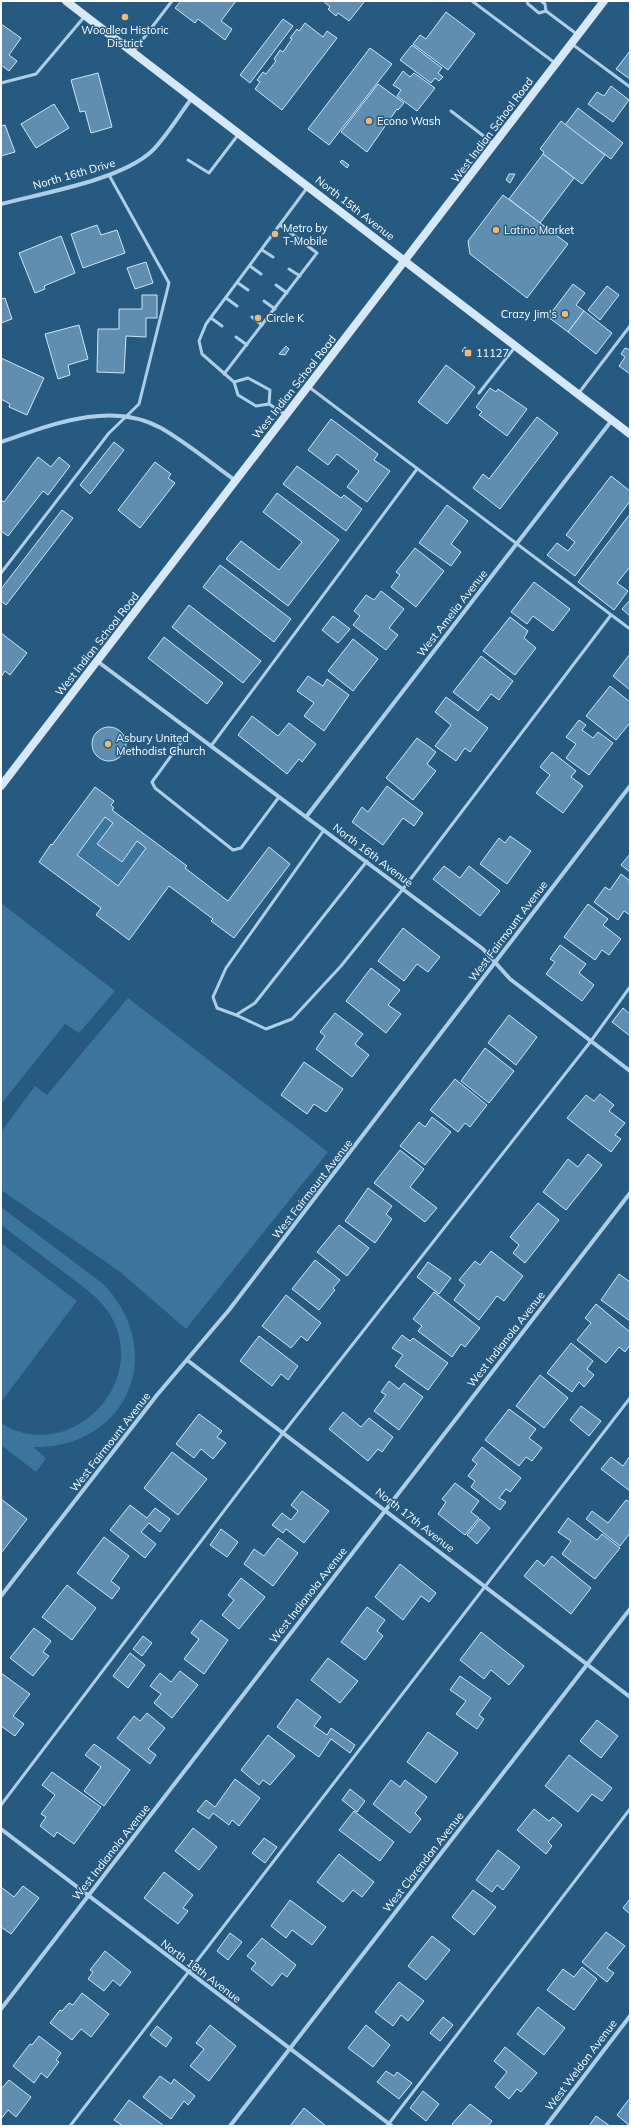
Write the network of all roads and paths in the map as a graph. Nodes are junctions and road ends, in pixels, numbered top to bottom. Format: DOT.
graph roads {
  1 [pos="66,1"];
  2 [pos="172,1"];
  3 [pos="472,1"];
  4 [pos="527,1"];
  5 [pos="541,1"];
  6 [pos="604,1"];
  7 [pos="546,12"];
  8 [pos="85,16"];
  9 [pos="579,35"];
  10 [pos="572,44"];
  11 [pos="133,52"];
  12 [pos="556,64"];
  13 [pos="1,83"];
  14 [pos="630,87"];
  15 [pos="192,98"];
  16 [pos="451,111"];
  17 [pos="239,133"];
  18 [pos="495,145"];
  19 [pos="188,160"];
  20 [pos="109,175"];
  21 [pos="309,186"];
  22 [pos="1,204"];
  23 [pos="280,225"];
  24 [pos="262,250"];
  25 [pos="273,258"];
  26 [pos="406,261"];
  27 [pos="250,266"];
  28 [pos="289,268"];
  29 [pos="261,274"];
  30 [pos="300,276"];
  31 [pos="238,282"];
  32 [pos="276,285"];
  33 [pos="248,290"];
  34 [pos="287,292"];
  35 [pos="226,298"];
  36 [pos="264,301"];
  37 [pos="237,306"];
  38 [pos="275,309"];
  39 [pos="252,317"];
  40 [pos="211,318"];
  41 [pos="262,325"];
  42 [pos="222,326"];
  43 [pos="630,326"];
  44 [pos="236,337"];
  45 [pos="247,345"];
  46 [pos="516,346"];
  47 [pos="224,374"];
  48 [pos="234,382"];
  49 [pos="308,387"];
  50 [pos="479,393"];
  51 [pos="578,394"];
  52 [pos="269,404"];
  53 [pos="126,416"];
  54 [pos="286,416"];
  55 [pos="612,420"];
  56 [pos="630,434"];
  57 [pos="1,442"];
  58 [pos="417,469"];
  59 [pos="236,481"];
  60 [pos="517,544"];
  61 [pos="1,573"];
  62 [pos="611,615"];
  63 [pos="630,629"];
  64 [pos="97,661"];
  65 [pos="190,730"];
  66 [pos="211,746"];
  67 [pos="2,781"];
  68 [pos="630,786"];
  69 [pos="279,797"];
  70 [pos="306,817"];
  71 [pos="324,830"];
  72 [pos="367,861"];
  73 [pos="403,889"];
  74 [pos="496,962"];
  75 [pos="630,987"];
  76 [pos="236,1015"];
  77 [pos="591,1041"];
  78 [pos="630,1071"];
  79 [pos="630,1193"];
  80 [pos="187,1360"];
  81 [pos="630,1398"];
  82 [pos="283,1433"];
  83 [pos="386,1509"];
  84 [pos="485,1587"];
  85 [pos="1,1596"];
  86 [pos="630,1609"];
  87 [pos="588,1664"];
  88 [pos="630,1697"];
  89 [pos="1,1805"];
  90 [pos="630,1809"];
  91 [pos="1,1829"];
  92 [pos="88,1897"];
  93 [pos="188,1973"];
  94 [pos="1,2009"];
  95 [pos="630,2016"];
  96 [pos="289,2049"];
  97 [pos="389,2125"];
  98 [pos="70,2126"];
  99 [pos="230,2126"];
  100 [pos="546,2126"];
  1 -- 8 [label="main road, North 15th Avenue"];
  2 -- 11 [label="lane"];
  3 -- 12 [label="lane"];
  4 -- 7 [label="lane"];
  5 -- 7 [label="lane"];
  6 -- 9 [label="main road, West Indian School Road"];
  7 -- 9 [label="lane"];
  8 -- 11 [label="main road, North 15th Avenue"];
  8 -- 13 [label="lane"];
  9 -- 10 [label="main road, West Indian School Road"];
  10 -- 12 [label="main road, West Indian School Road"];
  10 -- 14 [label="lane"];
  11 -- 15 [label="main road, North 15th Avenue"];
  12 -- 18 [label="main road, West Indian School Road"];
  15 -- 17 [label="main road, North 15th Avenue"];
  15 -- 20 [label="street, North 16th Drive"];
  16 -- 18 [label="lane"];
  17 -- 19 [label="lane"];
  17 -- 21 [label="main road, North 15th Avenue"];
  18 -- 26 [label="main road, West Indian School Road"];
  20 -- 22 [label="street, North 16th Drive"];
  20 -- 53 [label="lane"];
  21 -- 23 [label="lane"];
  21 -- 26 [label="main road, North 15th Avenue"];
  23 -- 24 [label="lane"];
  23 -- 30 [label="lane"];
  24 -- 25 [label="lane"];
  24 -- 27 [label="lane"];
  26 -- 46 [label="main road, North 15th Avenue"];
  26 -- 49 [label="main road, West Indian School Road"];
  27 -- 29 [label="lane"];
  27 -- 31 [label="lane"];
  28 -- 30 [label="lane"];
  30 -- 34 [label="lane"];
  31 -- 33 [label="lane"];
  31 -- 35 [label="lane"];
  32 -- 34 [label="lane"];
  34 -- 38 [label="lane"];
  35 -- 37 [label="lane"];
  35 -- 40 [label="lane"];
  36 -- 38 [label="lane"];
  38 -- 41 [label="lane"];
  39 -- 41 [label="lane"];
  40 -- 42 [label="lane"];
  40 -- 47 [label="lane"];
  41 -- 45 [label="lane"];
  43 -- 51 [label="lane"];
  44 -- 45 [label="lane"];
  45 -- 47 [label="lane"];
  46 -- 50 [label="lane"];
  46 -- 51 [label="main road, North 15th Avenue"];
  47 -- 48 [label="lane"];
  48 -- 52 [label="lane"];
  48 -- 52 [label="lane"];
  49 -- 54 [label="main road, West Indian School Road"];
  49 -- 58 [label="lane"];
  51 -- 55 [label="main road, North 15th Avenue"];
  52 -- 54 [label="lane"];
  53 -- 57 [label="street"];
  53 -- 59 [label="street"];
  53 -- 61 [label="lane"];
  54 -- 59 [label="main road, West Indian School Road"];
  55 -- 56 [label="main road, North 15th Avenue"];
  55 -- 60 [label="street, West Amelia Avenue"];
  58 -- 60 [label="lane"];
  58 -- 66 [label="lane"];
  59 -- 64 [label="main road, West Indian School Road"];
  60 -- 62 [label="lane"];
  60 -- 70 [label="street, West Amelia Avenue"];
  62 -- 63 [label="lane"];
  62 -- 73 [label="lane"];
  64 -- 65 [label="street, North 16th Avenue"];
  64 -- 67 [label="main road, West Indian School Road"];
  65 -- 66 [label="street, North 16th Avenue"];
  65 -- 69 [label="lane"];
  66 -- 69 [label="street, North 16th Avenue"];
  68 -- 74 [label="street, West Fairmount Avenue"];
  69 -- 70 [label="street, North 16th Avenue"];
  70 -- 71 [label="street, North 16th Avenue"];
  71 -- 72 [label="street, North 16th Avenue"];
  71 -- 76 [label="lane"];
  72 -- 73 [label="street, North 16th Avenue"];
  72 -- 76 [label="lane"];
  73 -- 74 [label="street, North 16th Avenue"];
  73 -- 76 [label="lane"];
  74 -- 77 [label="street, North 16th Avenue"];
  74 -- 80 [label="street, West Fairmount Avenue"];
  75 -- 77 [label="lane"];
  77 -- 78 [label="street, North 16th Avenue"];
  77 -- 82 [label="lane"];
  79 -- 83 [label="street, West Indianola Avenue"];
  80 -- 82 [label="street, North 17th Avenue"];
  80 -- 85 [label="street, West Fairmount Avenue"];
  81 -- 84 [label="lane"];
  82 -- 83 [label="street, North 17th Avenue"];
  82 -- 89 [label="lane"];
  83 -- 84 [label="street, North 17th Avenue"];
  83 -- 92 [label="street, West Indianola Avenue"];
  84 -- 87 [label="street, North 17th Avenue"];
  84 -- 93 [label="lane"];
  86 -- 87 [label="street, West Clarendon Avenue"];
  87 -- 88 [label="street, North 17th Avenue"];
  87 -- 96 [label="street, West Clarendon Avenue"];
  90 -- 97 [label="lane"];
  91 -- 92 [label="street, North 18th Avenue"];
  92 -- 93 [label="street, North 18th Avenue"];
  92 -- 94 [label="street, West Indianola Avenue"];
  93 -- 96 [label="street, North 18th Avenue"];
  93 -- 98 [label="lane"];
  95 -- 100 [label="street, West Weldon Avenue"];
  96 -- 97 [label="street, North 18th Avenue"];
  96 -- 99 [label="street, West Clarendon Avenue"];
}
